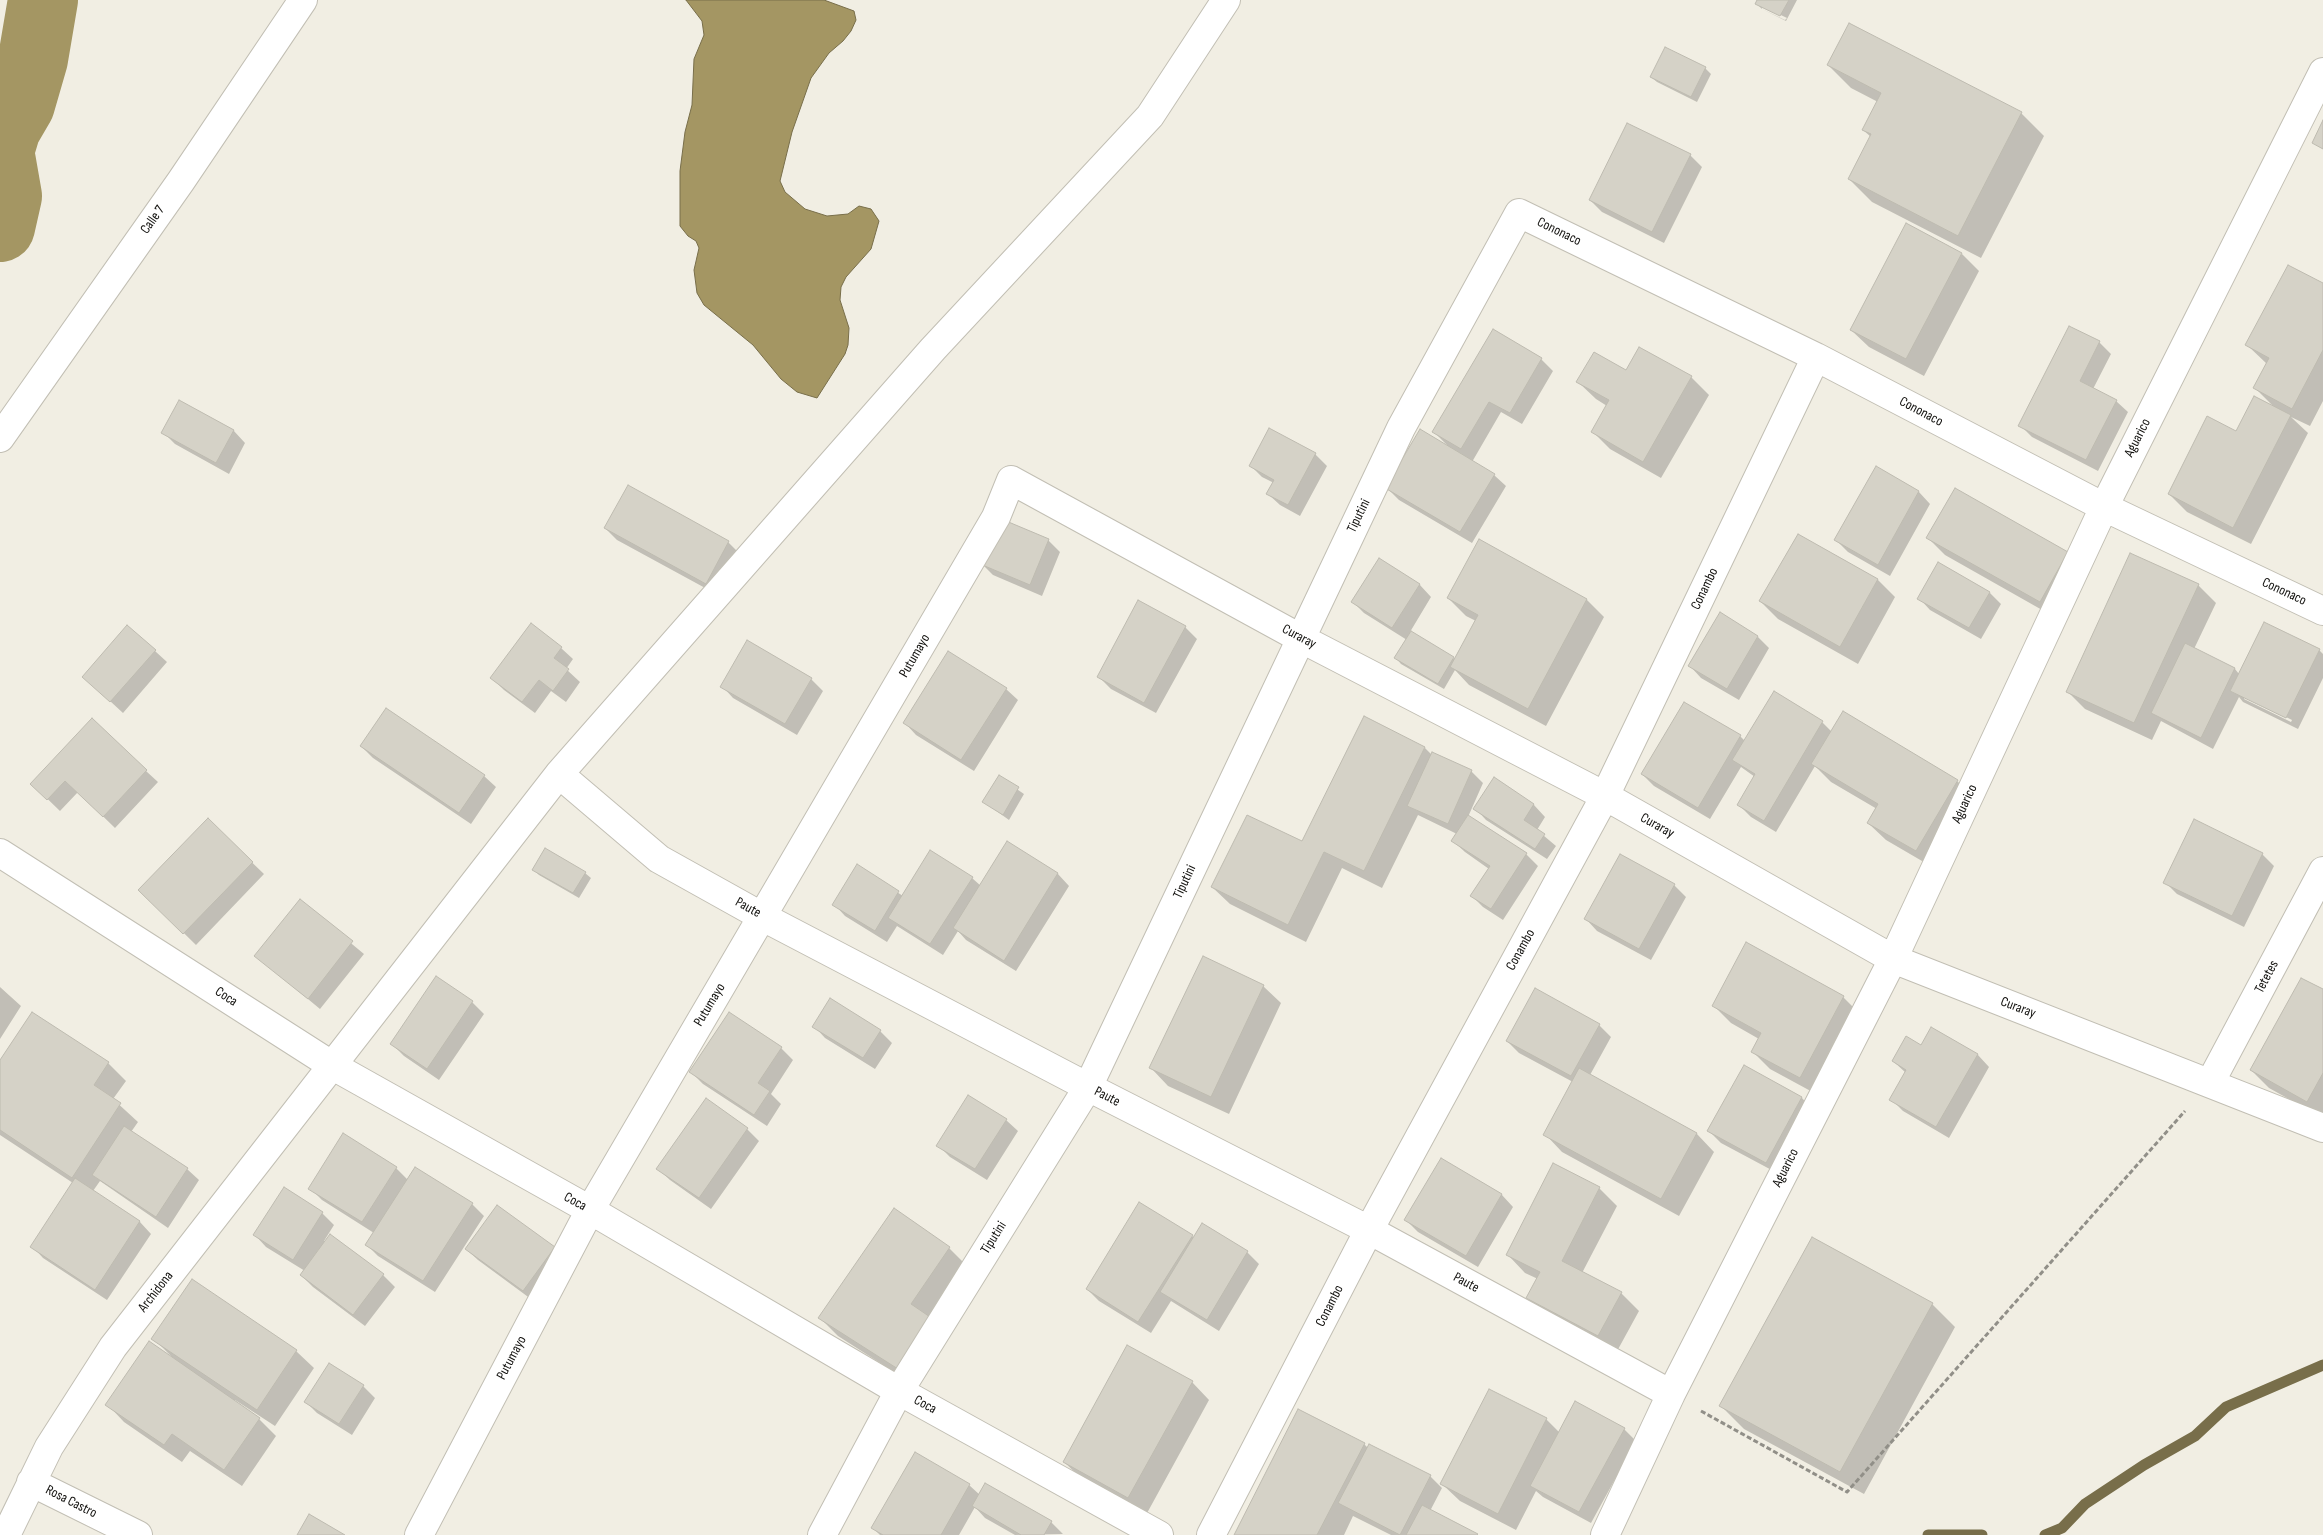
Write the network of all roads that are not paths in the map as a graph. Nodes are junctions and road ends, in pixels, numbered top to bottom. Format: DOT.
graph roads {
  1 [pos="303,0"];
  2 [pos="1226,0"];
  3 [pos="2323,72"];
  4 [pos="1520,213"];
  5 [pos="1816,356"];
  6 [pos="0,438"];
  7 [pos="1011,480"];
  8 [pos="2104,507"];
  9 [pos="2323,611"];
  10 [pos="1300,638"];
  11 [pos="559,774"];
  12 [pos="1605,796"];
  13 [pos="0,853"];
  14 [pos="2323,871"];
  15 [pos="763,916"];
  16 [pos="1893,959"];
  17 [pos="333,1066"];
  18 [pos="2210,1083"];
  19 [pos="1088,1087"];
  20 [pos="2323,1128"];
  21 [pos="590,1210"];
  22 [pos="1369,1230"];
  23 [pos="899,1391"];
  24 [pos="1671,1394"];
  25 [pos="32,1482"];
  26 [pos="6,1535"];
  27 [pos="138,1535"];
  28 [pos="419,1535"];
  29 [pos="822,1535"];
  30 [pos="1160,1535"];
  31 [pos="1211,1535"];
  32 [pos="1604,1535"];
  1 -- 6 [label="street, Calle 7"];
  2 -- 11 [label="street, Archidona"];
  3 -- 8 [label="street, Aguarico"];
  4 -- 5 [label="street, Cononaco"];
  4 -- 10 [label="street, Tiputini"];
  5 -- 8 [label="street, Cononaco"];
  5 -- 12 [label="street, Conambo"];
  7 -- 10 [label="street, Curaray"];
  7 -- 15 [label="street, Putumayo"];
  8 -- 9 [label="street, Cononaco"];
  8 -- 16 [label="street, Aguarico"];
  10 -- 12 [label="street, Curaray"];
  10 -- 19 [label="street, Tiputini"];
  11 -- 15 [label="street, Paute"];
  11 -- 17 [label="street, Archidona"];
  12 -- 16 [label="street, Curaray"];
  12 -- 22 [label="street, Conambo"];
  13 -- 17 [label="street, Coca"];
  14 -- 18 [label="street, Tetetes"];
  15 -- 19 [label="street, Paute"];
  15 -- 21 [label="street, Putumayo"];
  16 -- 18 [label="street, Curaray"];
  16 -- 24 [label="street, Aguarico"];
  17 -- 21 [label="street, Coca"];
  17 -- 25 [label="street, Archidona"];
  18 -- 20 [label="street, Curaray"];
  19 -- 22 [label="street, Paute"];
  19 -- 23 [label="street, Tiputini"];
  21 -- 23 [label="street, Coca"];
  21 -- 28 [label="street, Putumayo"];
  22 -- 24 [label="street, Paute"];
  22 -- 31 [label="street, Conambo"];
  23 -- 29 [label="street, Tiputini"];
  23 -- 30 [label="street, Coca"];
  24 -- 32 [label="street, Aguarico"];
  25 -- 26 [label="street, Archidona"];
  25 -- 27 [label="street, Rosa Castro"];
}
